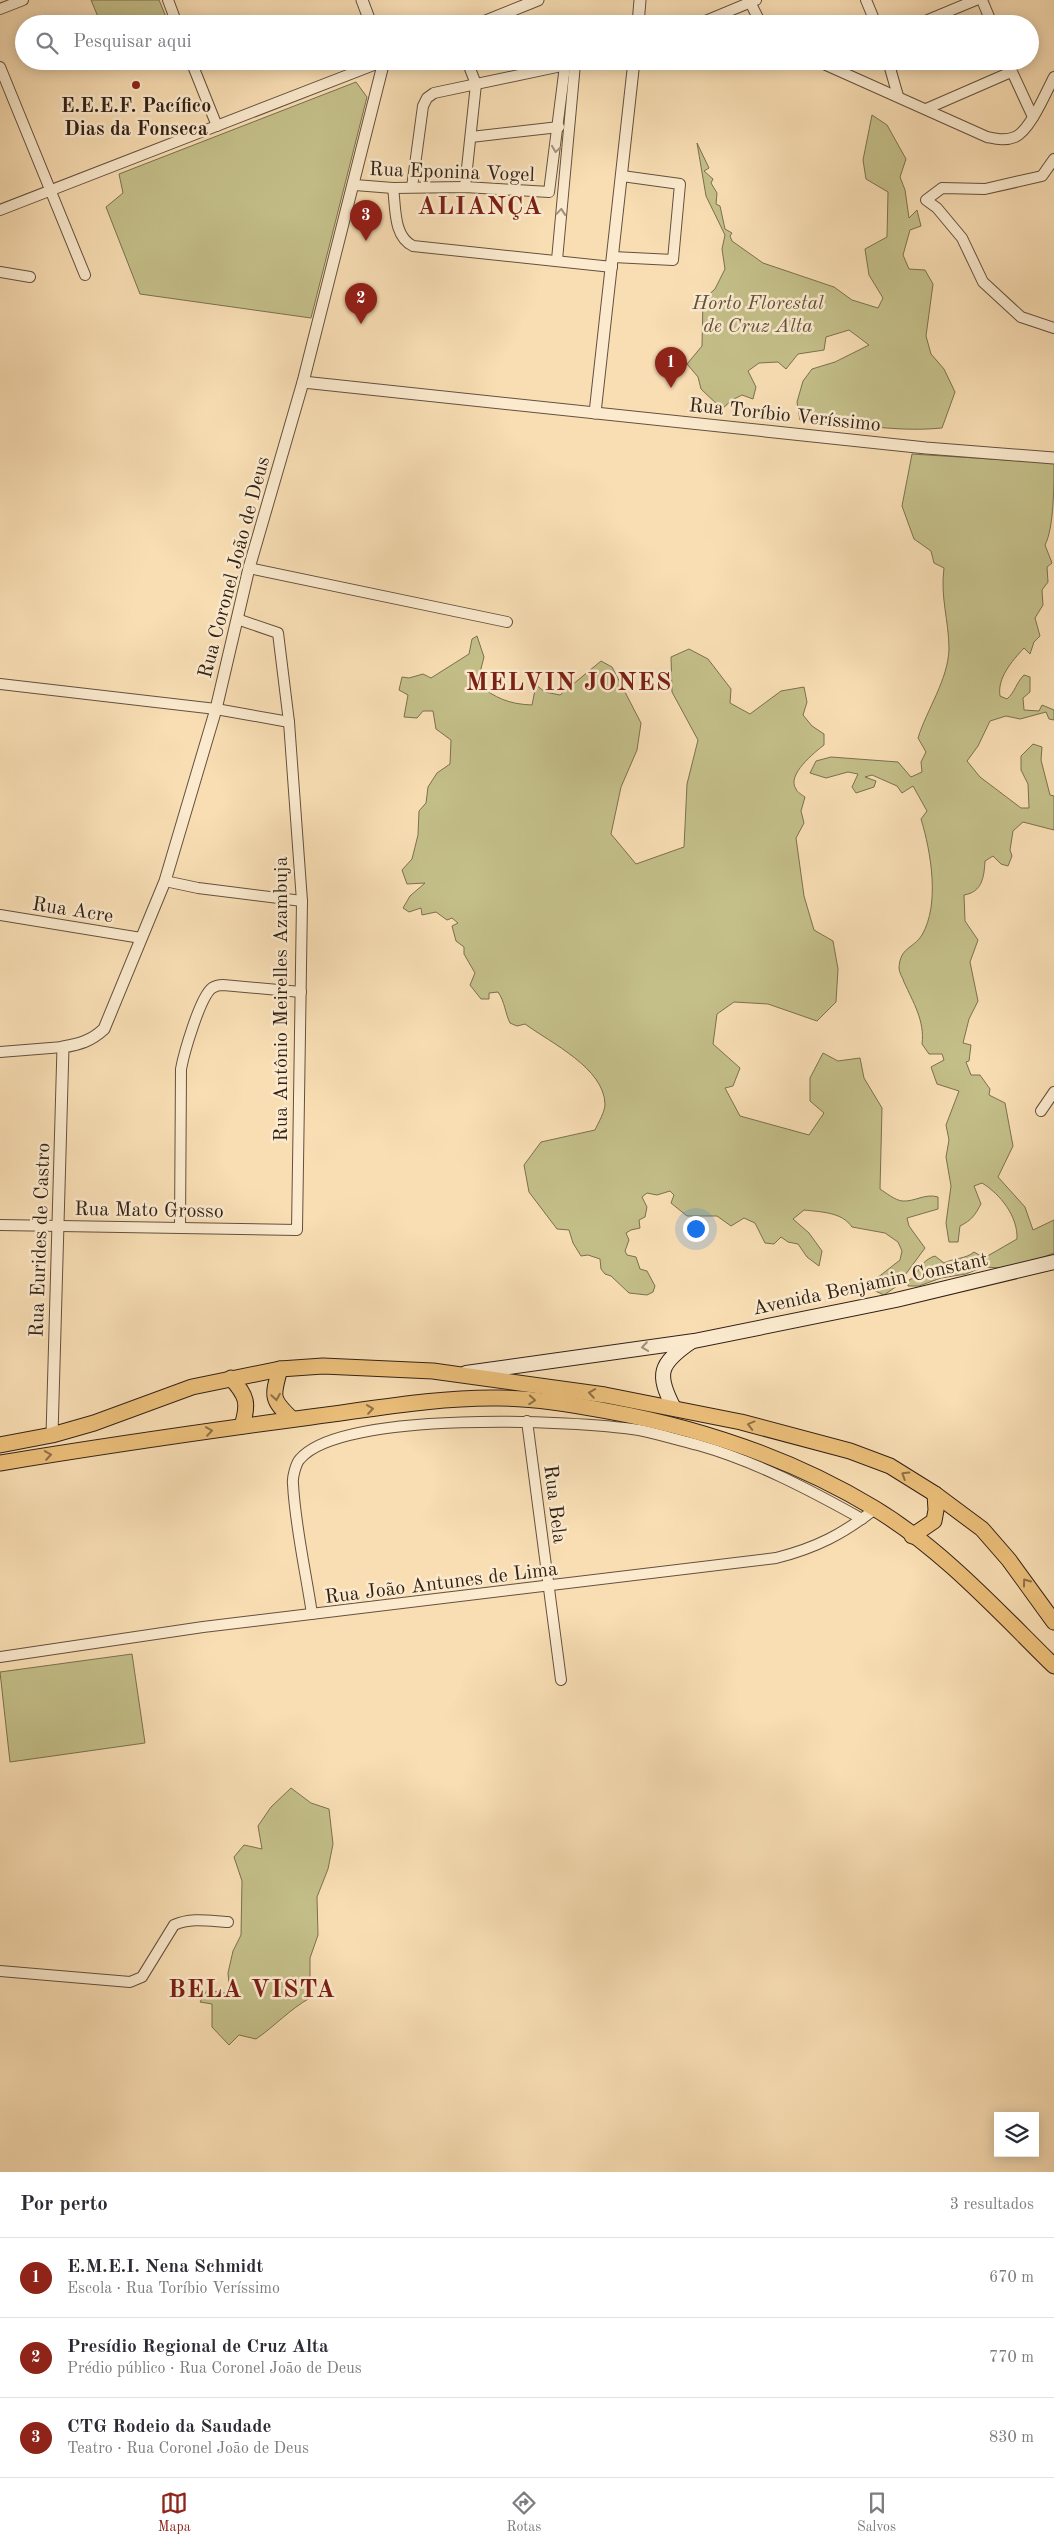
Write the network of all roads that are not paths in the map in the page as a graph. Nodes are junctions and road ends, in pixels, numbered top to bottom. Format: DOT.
graph roads {
  1 [pos="23,0"];
  2 [pos="168,0"];
  3 [pos="362,0"];
  4 [pos="538,0"];
  5 [pos="640,0"];
  6 [pos="866,0"];
  7 [pos="976,0"];
  8 [pos="982,0"];
  9 [pos="752,1"];
  10 [pos="0,9"];
  11 [pos="174,15"];
  12 [pos="367,15"];
  13 [pos="500,15"];
  14 [pos="639,15"];
  15 [pos="719,15"];
  16 [pos="757,15"];
  17 [pos="872,15"];
  18 [pos="940,15"];
  19 [pos="988,15"];
  20 [pos="0,66"];
  21 [pos="195,70"];
  22 [pos="361,70"];
  23 [pos="382,70"];
  24 [pos="471,70"];
  25 [pos="545,70"];
  26 [pos="573,70"];
  27 [pos="574,70"];
  28 [pos="633,70"];
  29 [pos="841,70"];
  30 [pos="891,70"];
  31 [pos="1011,72"];
  32 [pos="1054,77"];
  33 [pos="476,84"];
  34 [pos="898,96"];
  35 [pos="926,109"];
  36 [pos="1033,117"];
  37 [pos="217,126"];
  38 [pos="559,127"];
  39 [pos="471,137"];
  40 [pos="1054,159"];
  41 [pos="622,176"];
  42 [pos="355,185"];
  43 [pos="412,186"];
  44 [pos="465,187"];
  45 [pos="394,188"];
  46 [pos="50,189"];
  47 [pos="0,210"];
  48 [pos="557,260"];
  49 [pos="613,262"];
  50 [pos="0,272"];
  51 [pos="85,275"];
  52 [pos="30,276"];
  53 [pos="1054,328"];
  54 [pos="303,382"];
  55 [pos="595,413"];
  56 [pos="1054,458"];
  57 [pos="249,568"];
  58 [pos="237,619"];
  59 [pos="507,622"];
  60 [pos="0,684"];
  61 [pos="216,709"];
  62 [pos="289,722"];
  63 [pos="165,881"];
  64 [pos="302,901"];
  65 [pos="0,915"];
  66 [pos="141,938"];
  67 [pos="301,992"];
  68 [pos="63,1047"];
  69 [pos="0,1052"];
  70 [pos="1054,1092"];
  71 [pos="1041,1111"];
  72 [pos="0,1225"];
  73 [pos="59,1225"];
  74 [pos="180,1227"];
  75 [pos="297,1230"];
  76 [pos="1054,1262"];
  77 [pos="694,1341"];
  78 [pos="280,1369"];
  79 [pos="463,1373"];
  80 [pos="231,1378"];
  81 [pos="674,1408"];
  82 [pos="292,1419"];
  83 [pos="528,1421"];
  84 [pos="242,1426"];
  85 [pos="52,1435"];
  86 [pos="0,1445"];
  87 [pos="0,1463"];
  88 [pos="935,1494"];
  89 [pos="875,1509"];
  90 [pos="862,1519"];
  91 [pos="912,1536"];
  92 [pos="549,1587"];
  93 [pos="312,1614"];
  94 [pos="1054,1622"];
  95 [pos="0,1657"];
  96 [pos="1054,1666"];
  97 [pos="561,1680"];
  98 [pos="228,1922"];
  99 [pos="0,1971"];
  1 -- 10 [label="street"];
  2 -- 11 [label="street"];
  3 -- 12 [label="street"];
  4 -- 13 [label="street"];
  5 -- 14 [label="street"];
  6 -- 17 [label="street"];
  7 -- 18 [label="street"];
  8 -- 19 [label="street"];
  9 -- 15 [label="street"];
  9 -- 16 [label="street"];
  20 -- 46 [label="street"];
  21 -- 37 [label="street"];
  22 -- 37 [label="street"];
  23 -- 42 [label="street, Rua Coronel João de Deus"];
  24 -- 33 [label="street"];
  25 -- 33 [label="street"];
  26 -- 38 [label="street"];
  48 -- 27 [label="street, one-way"];
  28 -- 41 [label="street"];
  29 -- 34 [label="street"];
  30 -- 34 [label="street"];
  31 -- 35 [label="street"];
  31 -- 36 [label="street"];
  32 -- 36 [label="street"];
  33 -- 39 [label="street"];
  33 -- 43 [label="street"];
  34 -- 35 [label="street"];
  35 -- 36 [label="street"];
  37 -- 46 [label="street"];
  38 -- 39 [label="street"];
  38 -- 44 [label="street, Rua Eponina Vogel, one-way"];
  39 -- 44 [label="street"];
  40 -- 53 [label="street"];
  41 -- 49 [label="street"];
  41 -- 49 [label="street"];
  42 -- 45 [label="street, Rua Eponina Vogel"];
  42 -- 54 [label="street, Rua Coronel João de Deus"];
  43 -- 44 [label="street, Rua Eponina Vogel"];
  43 -- 45 [label="street, Rua Eponina Vogel"];
  45 -- 48 [label="street"];
  46 -- 47 [label="street"];
  46 -- 51 [label="street"];
  48 -- 49 [label="street"];
  49 -- 55 [label="street"];
  50 -- 52 [label="street"];
  54 -- 55 [label="street, Rua Toríbio Veríssimo"];
  54 -- 57 [label="street, Rua Coronel João de Deus"];
  55 -- 56 [label="street, Rua Toríbio Veríssimo"];
  57 -- 58 [label="street, Rua Coronel João de Deus"];
  57 -- 59 [label="street"];
  58 -- 61 [label="street, Rua Coronel João de Deus"];
  58 -- 62 [label="street, Rua Antônio Meirelles Azambuja"];
  60 -- 61 [label="street"];
  61 -- 62 [label="street"];
  61 -- 63 [label="street, Rua Coronel João de Deus"];
  62 -- 64 [label="street, Rua Antônio Meirelles Azambuja"];
  63 -- 64 [label="street"];
  63 -- 66 [label="street, Rua Coronel João de Deus"];
  64 -- 67 [label="street, Rua Antônio Meirelles Azambuja"];
  65 -- 66 [label="street, Rua Acre"];
  66 -- 68 [label="street, Rua Coronel João de Deus"];
  67 -- 74 [label="street"];
  67 -- 75 [label="street, Rua Antônio Meirelles Azambuja"];
  68 -- 69 [label="street"];
  68 -- 73 [label="street, Rua Eurides de Castro"];
  70 -- 71 [label="street"];
  72 -- 73 [label="street, Rua Mato Grosso"];
  73 -- 74 [label="street, Rua Mato Grosso"];
  73 -- 85 [label="street, Rua Eurides de Castro"];
  74 -- 75 [label="street, Rua Mato Grosso"];
  76 -- 77 [label="main road, Avenida Benjamin Constant"];
  77 -- 79 [label="main road, Avenida Benjamin Constant, one-way"];
  77 -- 81 [label="main road, Avenida Benjamin Constant"];
  78 -- 79 [label="main road"];
  78 -- 80 [label="main road"];
  78 -- 82 [label="main road, one-way"];
  81 -- 79 [label="main road, one-way"];
  80 -- 84 [label="main road"];
  80 -- 85 [label="main road"];
  88 -- 81 [label="main road, one-way"];
  82 -- 84 [label="main road"];
  82 -- 89 [label="main road, one-way"];
  83 -- 90 [label="street"];
  83 -- 92 [label="street, Rua Bela"];
  83 -- 93 [label="street"];
  87 -- 84 [label="main road, one-way"];
  85 -- 86 [label="main road"];
  88 -- 91 [label="main road"];
  94 -- 88 [label="main road, one-way"];
  89 -- 90 [label="street, Rua João Antunes de Lima"];
  89 -- 91 [label="main road"];
  90 -- 92 [label="street, Rua João Antunes de Lima"];
  91 -- 96 [label="main road"];
  92 -- 93 [label="street, Rua João Antunes de Lima"];
  92 -- 97 [label="street, Rua Bela"];
  93 -- 95 [label="street, Rua João Antunes de Lima"];
  98 -- 99 [label="street"];
}
